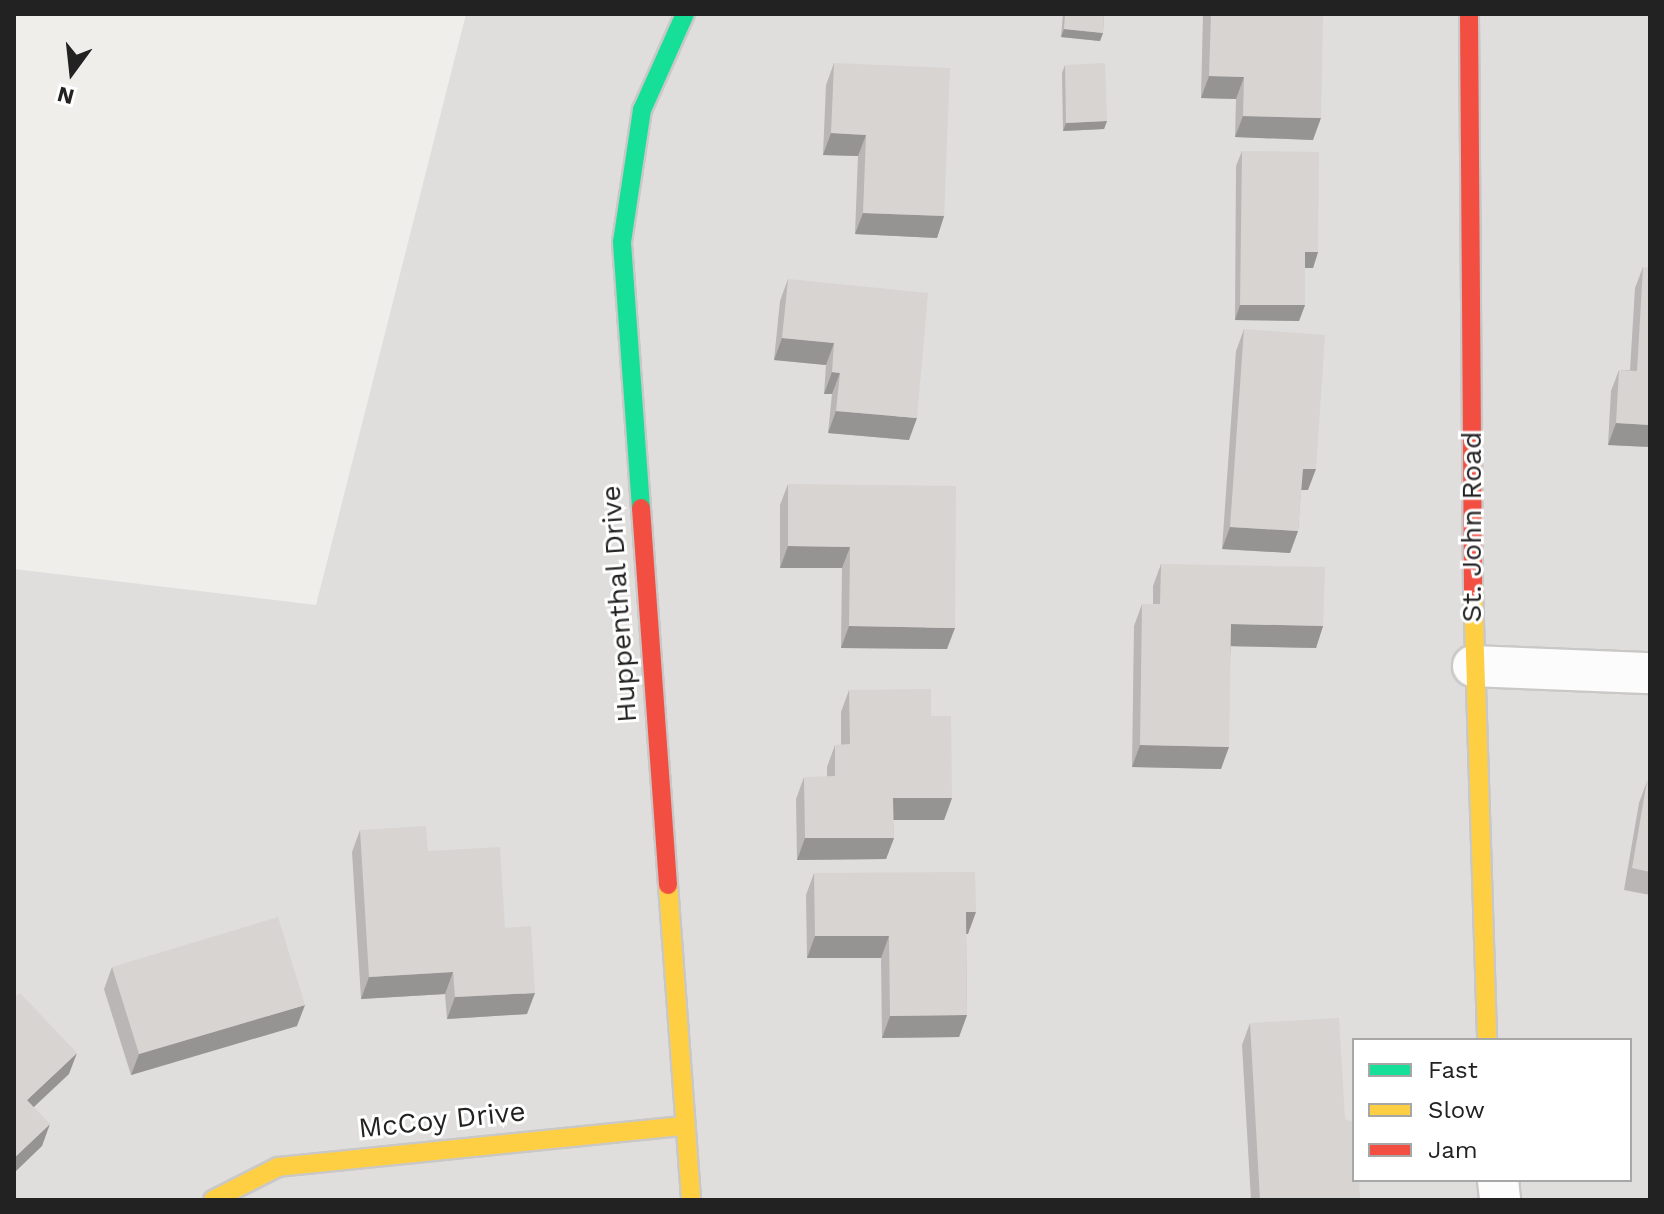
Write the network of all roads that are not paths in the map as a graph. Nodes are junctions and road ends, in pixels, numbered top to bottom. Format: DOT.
graph roads {
  1 [pos="685,14"];
  2 [pos="1469,14"];
  3 [pos="1473,666"];
  4 [pos="1650,673"];
  5 [pos="1487,1038"];
  6 [pos="684,1126"];
  7 [pos="213,1200"];
  8 [pos="691,1200"];
  1 -- 6 [label="street, Huppenthal Drive"];
  2 -- 3 [label="street, St. John Road"];
  3 -- 4 [label="street"];
  3 -- 5 [label="street, St. John Road"];
  6 -- 7 [label="street, McCoy Drive"];
  6 -- 8 [label="street, Huppenthal Drive"];
}
